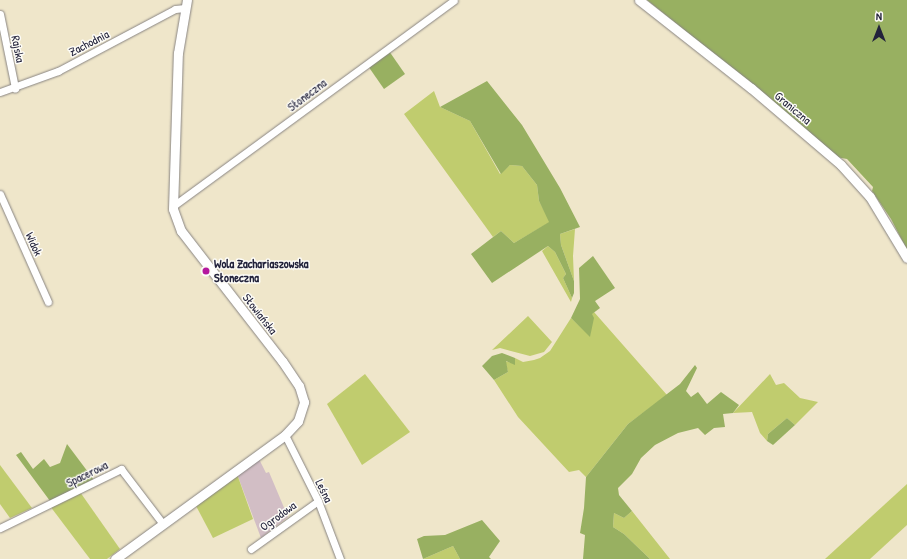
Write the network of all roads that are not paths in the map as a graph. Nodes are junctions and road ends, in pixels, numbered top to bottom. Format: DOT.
graph roads {
  1 [pos="454,0"];
  2 [pos="639,0"];
  3 [pos="186,4"];
  4 [pos="0,14"];
  5 [pos="15,88"];
  6 [pos="0,92"];
  7 [pos="0,194"];
  8 [pos="173,206"];
  9 [pos="907,258"];
  10 [pos="48,302"];
  11 [pos="284,435"];
  12 [pos="318,501"];
  13 [pos="163,524"];
  14 [pos="0,528"];
  15 [pos="251,549"];
  16 [pos="115,559"];
  17 [pos="340,559"];
  1 -- 8 [label="street, Słoneczna"];
  2 -- 9 [label="street, Graniczna"];
  3 -- 5 [label="street, Zachodnia"];
  3 -- 8 [label="street, Słowiańska"];
  4 -- 5 [label="street, Rajska"];
  5 -- 6 [label="street, Zachodnia"];
  7 -- 10 [label="street, Widok"];
  8 -- 11 [label="street, Słowiańska"];
  11 -- 12 [label="street, Leśna"];
  11 -- 13 [label="street, Słowiańska"];
  12 -- 15 [label="street, Ogrodowa"];
  12 -- 17 [label="street, Leśna"];
  13 -- 14 [label="street, Spacerowa"];
  13 -- 16 [label="street, Słowiańska"];
}
